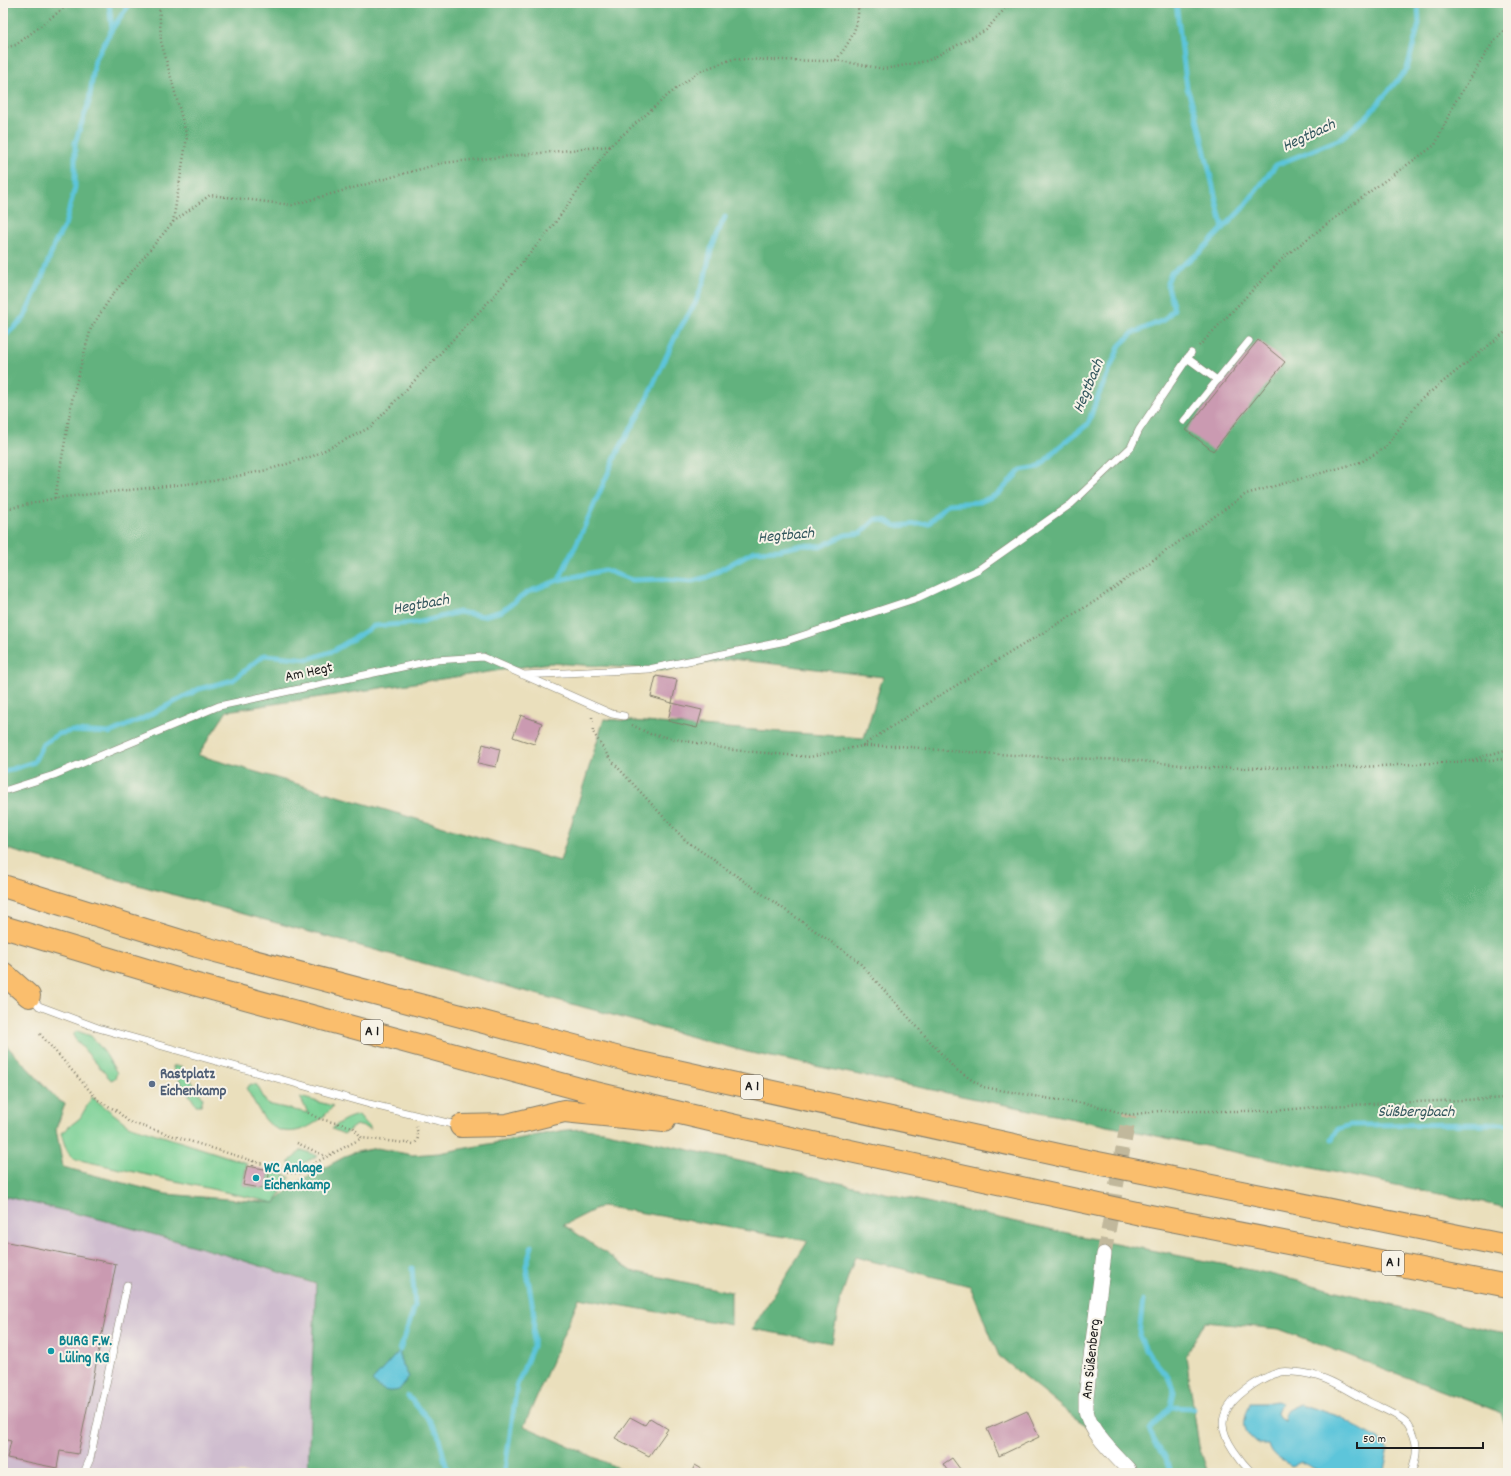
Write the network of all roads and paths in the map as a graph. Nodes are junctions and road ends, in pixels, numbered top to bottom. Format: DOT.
graph roads {
  1 [pos="70,3"];
  2 [pos="159,3"];
  3 [pos="858,3"];
  4 [pos="1010,3"];
  5 [pos="1508,26"];
  6 [pos="3,48"];
  7 [pos="836,60"];
  8 [pos="610,146"];
  9 [pos="173,222"];
  10 [pos="1508,330"];
  11 [pos="1249,341"];
  12 [pos="1189,356"];
  13 [pos="1217,380"];
  14 [pos="1184,421"];
  15 [pos="55,498"];
  16 [pos="3,510"];
  17 [pos="523,675"];
  18 [pos="592,706"];
  19 [pos="624,716"];
  20 [pos="650,734"];
  21 [pos="862,746"];
  22 [pos="1508,749"];
  23 [pos="1508,759"];
  24 [pos="1468,761"];
  25 [pos="3,790"];
  26 [pos="3,886"];
  27 [pos="3,927"];
  28 [pos="3,973"];
  29 [pos="29,996"];
  30 [pos="40,1034"];
  31 [pos="1508,1098"];
  32 [pos="308,1113"];
  33 [pos="412,1115"];
  34 [pos="462,1126"];
  35 [pos="744,1128"];
  36 [pos="362,1138"];
  37 [pos="297,1143"];
  38 [pos="326,1157"];
  39 [pos="253,1161"];
  40 [pos="253,1167"];
  41 [pos="1508,1246"];
  42 [pos="1104,1254"];
  43 [pos="127,1285"];
  44 [pos="1508,1286"];
  45 [pos="84,1473"];
  46 [pos="1128,1473"];
  47 [pos="1252,1473"];
  48 [pos="1412,1473"];
  1 -- 6 [label="path"];
  2 -- 9 [label="path"];
  3 -- 7 [label="path"];
  4 -- 7 [label="path"];
  5 -- 12 [label="path"];
  7 -- 8 [label="path"];
  8 -- 9 [label="path"];
  8 -- 15 [label="path"];
  9 -- 15 [label="path"];
  10 -- 21 [label="path"];
  11 -- 13 [label="lane"];
  12 -- 13 [label="lane"];
  12 -- 17 [label="lane"];
  13 -- 14 [label="lane"];
  15 -- 16 [label="path"];
  17 -- 18 [label="lane, Am Hegt"];
  17 -- 25 [label="lane, Am Hegt"];
  18 -- 19 [label="lane, Am Hegt"];
  18 -- 31 [label="path"];
  20 -- 21 [label="path"];
  21 -- 24 [label="path"];
  22 -- 24 [label="path"];
  23 -- 24 [label="path"];
  26 -- 41 [label="highway, A 1"];
  27 -- 35 [label="highway, A 1"];
  28 -- 29 [label="highway"];
  29 -- 33 [label="lane"];
  30 -- 39 [label="path"];
  32 -- 36 [label="path"];
  33 -- 34 [label="lane"];
  33 -- 36 [label="path"];
  34 -- 35 [label="highway"];
  35 -- 44 [label="highway, A 1"];
  36 -- 38 [label="path"];
  37 -- 38 [label="path"];
  38 -- 39 [label="path"];
  39 -- 40 [label="path"];
  42 -- 46 [label="street, Am Süßenberg"];
  43 -- 45 [label="lane"];
  47 -- 48 [label="lane"];
}
